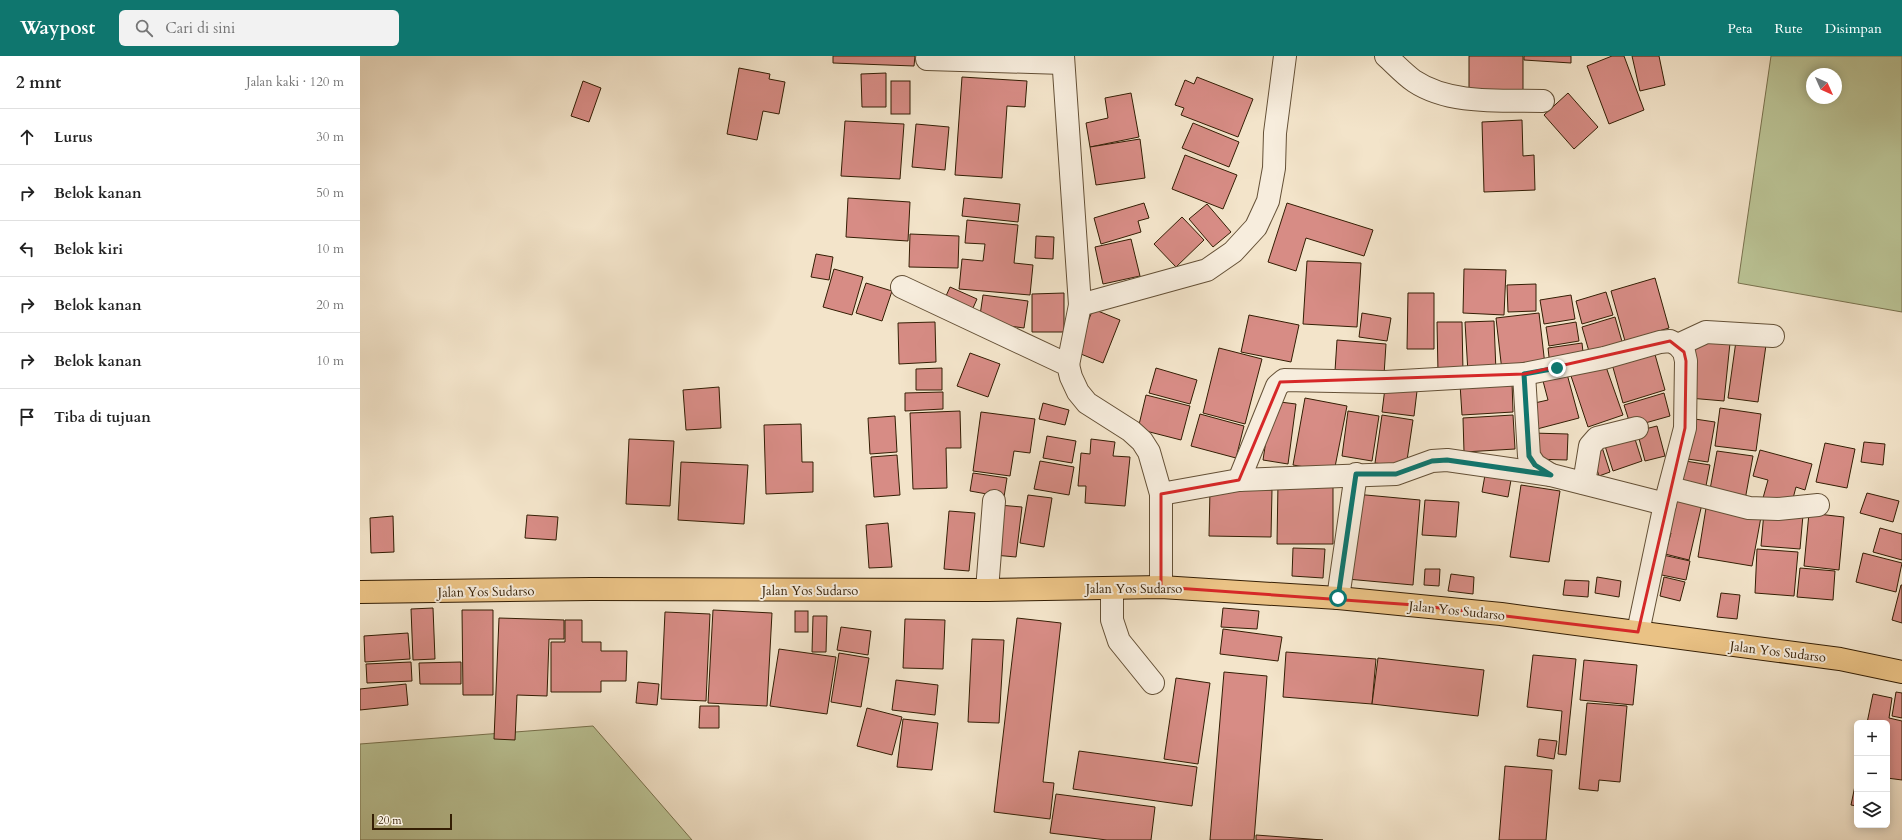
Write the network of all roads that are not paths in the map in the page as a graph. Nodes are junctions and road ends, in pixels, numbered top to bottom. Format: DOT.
graph roads {
  1 [pos="1285,56"];
  2 [pos="1386,56"];
  3 [pos="927,59"];
  4 [pos="1063,59"];
  5 [pos="1543,100"];
  6 [pos="902,287"];
  7 [pos="1080,305"];
  8 [pos="1773,336"];
  9 [pos="1678,345"];
  10 [pos="1068,365"];
  11 [pos="1524,374"];
  12 [pos="1637,428"];
  13 [pos="1356,474"];
  14 [pos="1551,475"];
  15 [pos="1239,480"];
  16 [pos="1584,483"];
  17 [pos="1161,494"];
  18 [pos="1668,496"];
  19 [pos="994,501"];
  20 [pos="1818,505"];
  21 [pos="1161,587"];
  22 [pos="1112,588"];
  23 [pos="987,590"];
  24 [pos="360,592"];
  25 [pos="1338,598"];
  26 [pos="1638,632"];
  27 [pos="1902,672"];
  28 [pos="1153,683"];
  1 -- 7 [label="street"];
  2 -- 5 [label="street"];
  3 -- 4 [label="street"];
  4 -- 7 [label="street"];
  6 -- 10 [label="street"];
  7 -- 10 [label="street"];
  8 -- 9 [label="street"];
  9 -- 11 [label="street"];
  9 -- 18 [label="street"];
  10 -- 17 [label="street"];
  11 -- 14 [label="street"];
  11 -- 15 [label="street"];
  12 -- 16 [label="street"];
  13 -- 14 [label="street"];
  13 -- 15 [label="street"];
  13 -- 25 [label="street"];
  14 -- 16 [label="street"];
  15 -- 17 [label="street"];
  16 -- 18 [label="street"];
  17 -- 21 [label="street"];
  18 -- 20 [label="street"];
  18 -- 26 [label="street"];
  19 -- 23 [label="street"];
  21 -- 22 [label="highway, Jalan Yos Sudarso"];
  21 -- 25 [label="highway, Jalan Yos Sudarso"];
  22 -- 23 [label="highway, Jalan Yos Sudarso"];
  22 -- 28 [label="street"];
  23 -- 24 [label="highway, Jalan Yos Sudarso"];
  25 -- 26 [label="highway, Jalan Yos Sudarso"];
  26 -- 27 [label="highway, Jalan Yos Sudarso"];
}
